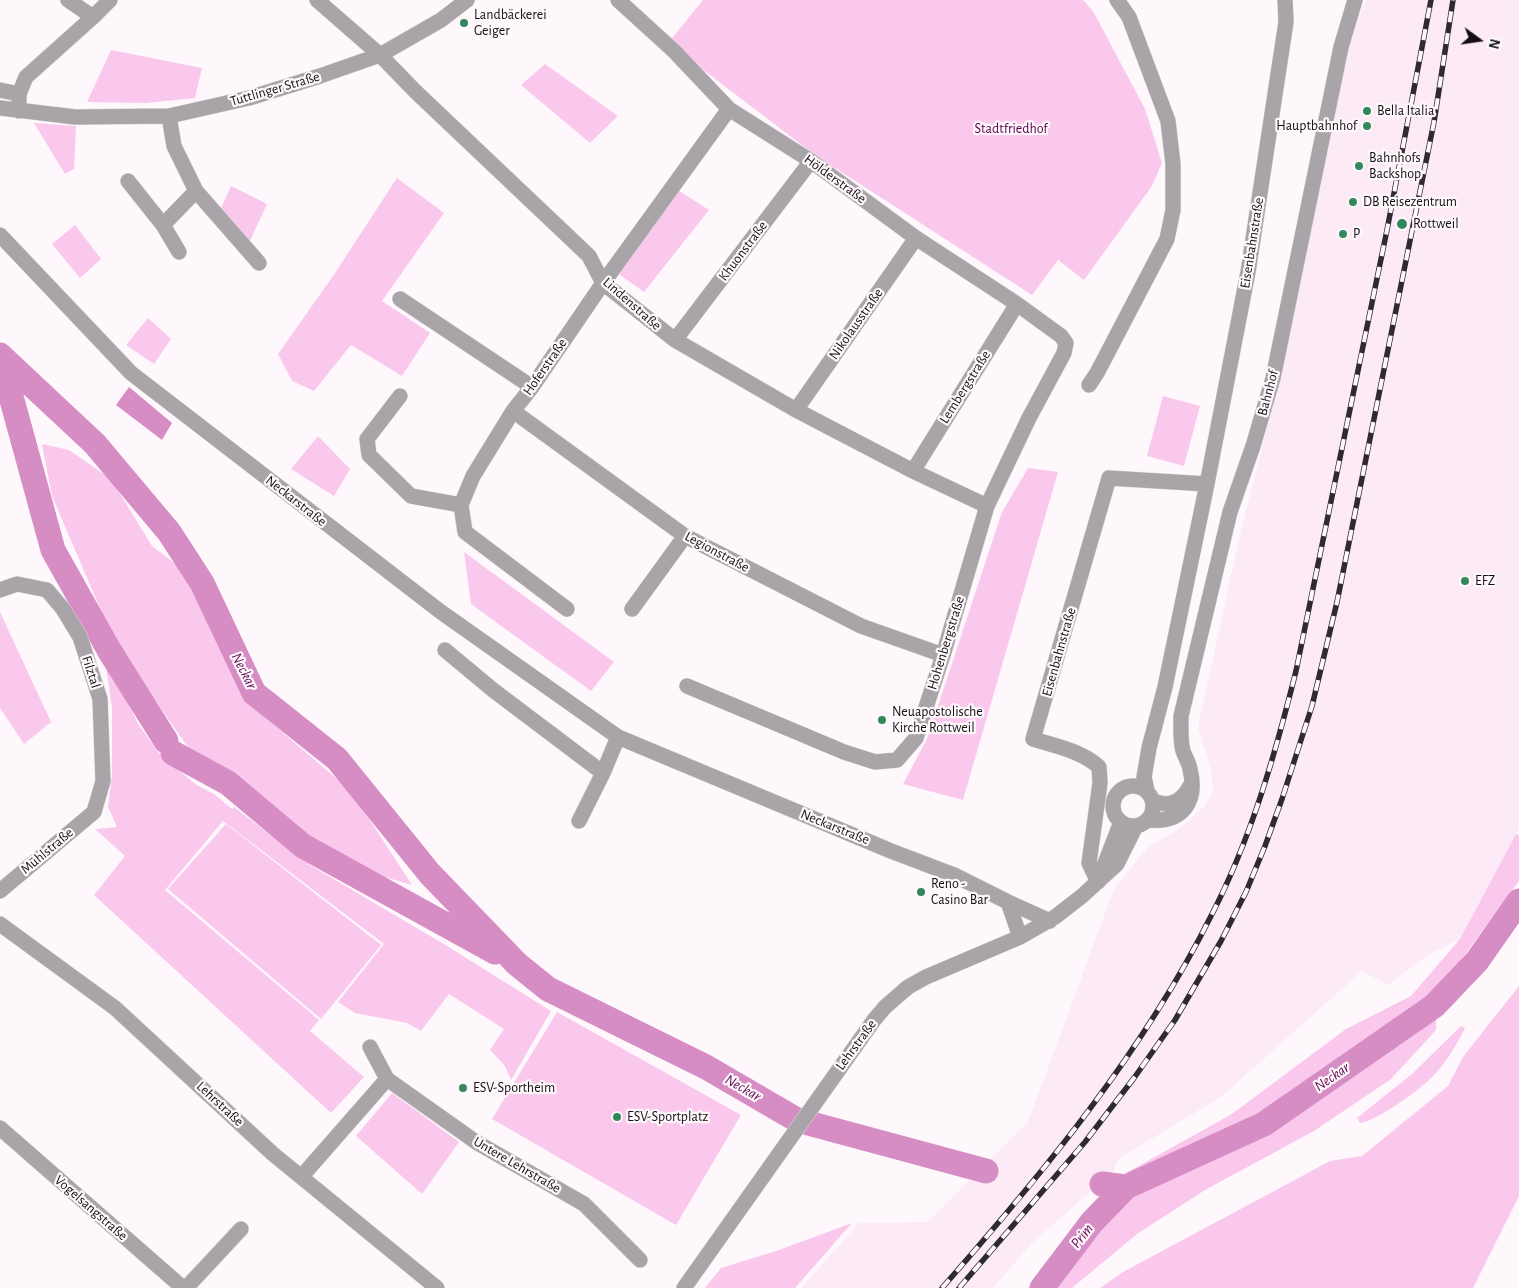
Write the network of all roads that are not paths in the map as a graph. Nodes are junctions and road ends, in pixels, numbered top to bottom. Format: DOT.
graph roads {
  1 [pos="68,0"];
  2 [pos="110,0"];
  3 [pos="317,0"];
  4 [pos="466,0"];
  5 [pos="618,0"];
  6 [pos="1117,0"];
  7 [pos="1286,0"];
  8 [pos="1355,0"];
  9 [pos="93,17"];
  10 [pos="380,55"];
  11 [pos="0,90"];
  12 [pos="19,94"];
  13 [pos="0,108"];
  14 [pos="730,109"];
  15 [pos="19,111"];
  16 [pos="169,116"];
  17 [pos="811,161"];
  18 [pos="128,181"];
  19 [pos="196,190"];
  20 [pos="163,225"];
  21 [pos="0,235"];
  22 [pos="916,238"];
  23 [pos="179,252"];
  24 [pos="259,263"];
  25 [pos="603,283"];
  26 [pos="400,299"];
  27 [pos="1017,304"];
  28 [pos="675,340"];
  29 [pos="1066,343"];
  30 [pos="1089,385"];
  31 [pos="532,387"];
  32 [pos="400,396"];
  33 [pos="796,410"];
  34 [pos="513,412"];
  35 [pos="913,471"];
  36 [pos="1208,484"];
  37 [pos="462,505"];
  38 [pos="987,506"];
  39 [pos="685,536"];
  40 [pos="0,590"];
  41 [pos="567,609"];
  42 [pos="632,609"];
  43 [pos="445,650"];
  44 [pos="943,655"];
  45 [pos="687,686"];
  46 [pos="618,737"];
  47 [pos="1149,748"];
  48 [pos="603,774"];
  49 [pos="1192,783"];
  50 [pos="1126,788"];
  51 [pos="1150,796"];
  52 [pos="94,812"];
  53 [pos="579,821"];
  54 [pos="1121,822"];
  55 [pos="1142,823"];
  56 [pos="1098,882"];
  57 [pos="0,891"];
  58 [pos="1008,902"];
  59 [pos="1050,921"];
  60 [pos="0,924"];
  61 [pos="1020,936"];
  62 [pos="370,1047"];
  63 [pos="387,1079"];
  64 [pos="0,1128"];
  65 [pos="302,1176"];
  66 [pos="241,1229"];
  67 [pos="640,1260"];
  68 [pos="184,1288"];
  69 [pos="437,1288"];
  70 [pos="684,1288"];
  1 -- 9 [label="street"];
  2 -- 9 [label="street"];
  3 -- 10 [label="street, Lindenstraße"];
  4 -- 10 [label="street, Tuttlinger Straße"];
  5 -- 14 [label="street, Hölderstraße"];
  6 -- 30 [label="street"];
  7 -- 36 [label="street, Eisenbahnstraße"];
  8 -- 49 [label="street, Bahnhof"];
  9 -- 12 [label="street"];
  10 -- 16 [label="street, Tuttlinger Straße"];
  10 -- 25 [label="street, Lindenstraße"];
  11 -- 12 [label="street"];
  12 -- 15 [label="street"];
  13 -- 15 [label="street, Tuttlinger Straße"];
  14 -- 17 [label="street, Hölderstraße"];
  14 -- 25 [label="street, Hoferstraße"];
  15 -- 16 [label="street, Tuttlinger Straße"];
  16 -- 19 [label="street"];
  17 -- 22 [label="street, Hölderstraße"];
  17 -- 28 [label="street, Khuonstraße"];
  18 -- 20 [label="street"];
  19 -- 20 [label="street"];
  19 -- 24 [label="street"];
  20 -- 23 [label="street"];
  21 -- 46 [label="street, Neckarstraße"];
  22 -- 27 [label="street, Hölderstraße"];
  22 -- 33 [label="street, Nikolausstraße"];
  25 -- 28 [label="street, Lindenstraße"];
  25 -- 31 [label="street, Hoferstraße"];
  26 -- 31 [label="street"];
  27 -- 29 [label="street, Hölderstraße"];
  27 -- 35 [label="street, Lembergstraße"];
  28 -- 33 [label="street, Lindenstraße"];
  29 -- 38 [label="street, Hohenbergstraße"];
  31 -- 34 [label="street, Hoferstraße"];
  32 -- 37 [label="street"];
  33 -- 35 [label="street, Lindenstraße"];
  34 -- 37 [label="street, Hoferstraße"];
  34 -- 39 [label="street, Legionstraße"];
  35 -- 38 [label="street, Lindenstraße"];
  36 -- 47 [label="street, Eisenbahnstraße"];
  36 -- 56 [label="street, Eisenbahnstraße"];
  37 -- 41 [label="street, Hoferstraße"];
  38 -- 44 [label="street, Hohenbergstraße"];
  39 -- 42 [label="street"];
  39 -- 44 [label="street, Legionstraße"];
  40 -- 52 [label="street, Filztal"];
  43 -- 48 [label="street"];
  44 -- 45 [label="street, Hohenbergstraße"];
  46 -- 48 [label="street"];
  46 -- 58 [label="street, Neckarstraße"];
  47 -- 50 [label="street, Eisenbahnstraße"];
  47 -- 51 [label="street, Eisenbahnstraße"];
  48 -- 53 [label="street"];
  49 -- 51 [label="street"];
  49 -- 55 [label="street, Bahnhof"];
  50 -- 51 [label="street"];
  50 -- 54 [label="street"];
  51 -- 55 [label="street"];
  52 -- 57 [label="street, Mühlstraße"];
  54 -- 55 [label="street"];
  54 -- 56 [label="street, Lehrstraße"];
  55 -- 56 [label="street, Lehrstraße"];
  56 -- 59 [label="street, Lehrstraße"];
  58 -- 59 [label="street, Neckarstraße"];
  58 -- 61 [label="street"];
  59 -- 61 [label="street, Lehrstraße"];
  60 -- 65 [label="street, Lehrstraße"];
  61 -- 70 [label="street, Lehrstraße"];
  62 -- 63 [label="street, Untere Lehrstraße"];
  63 -- 65 [label="street"];
  63 -- 67 [label="street, Untere Lehrstraße"];
  64 -- 68 [label="street, Vogelsangstraße"];
  65 -- 69 [label="street, Lehrstraße"];
  66 -- 68 [label="street"];
}
